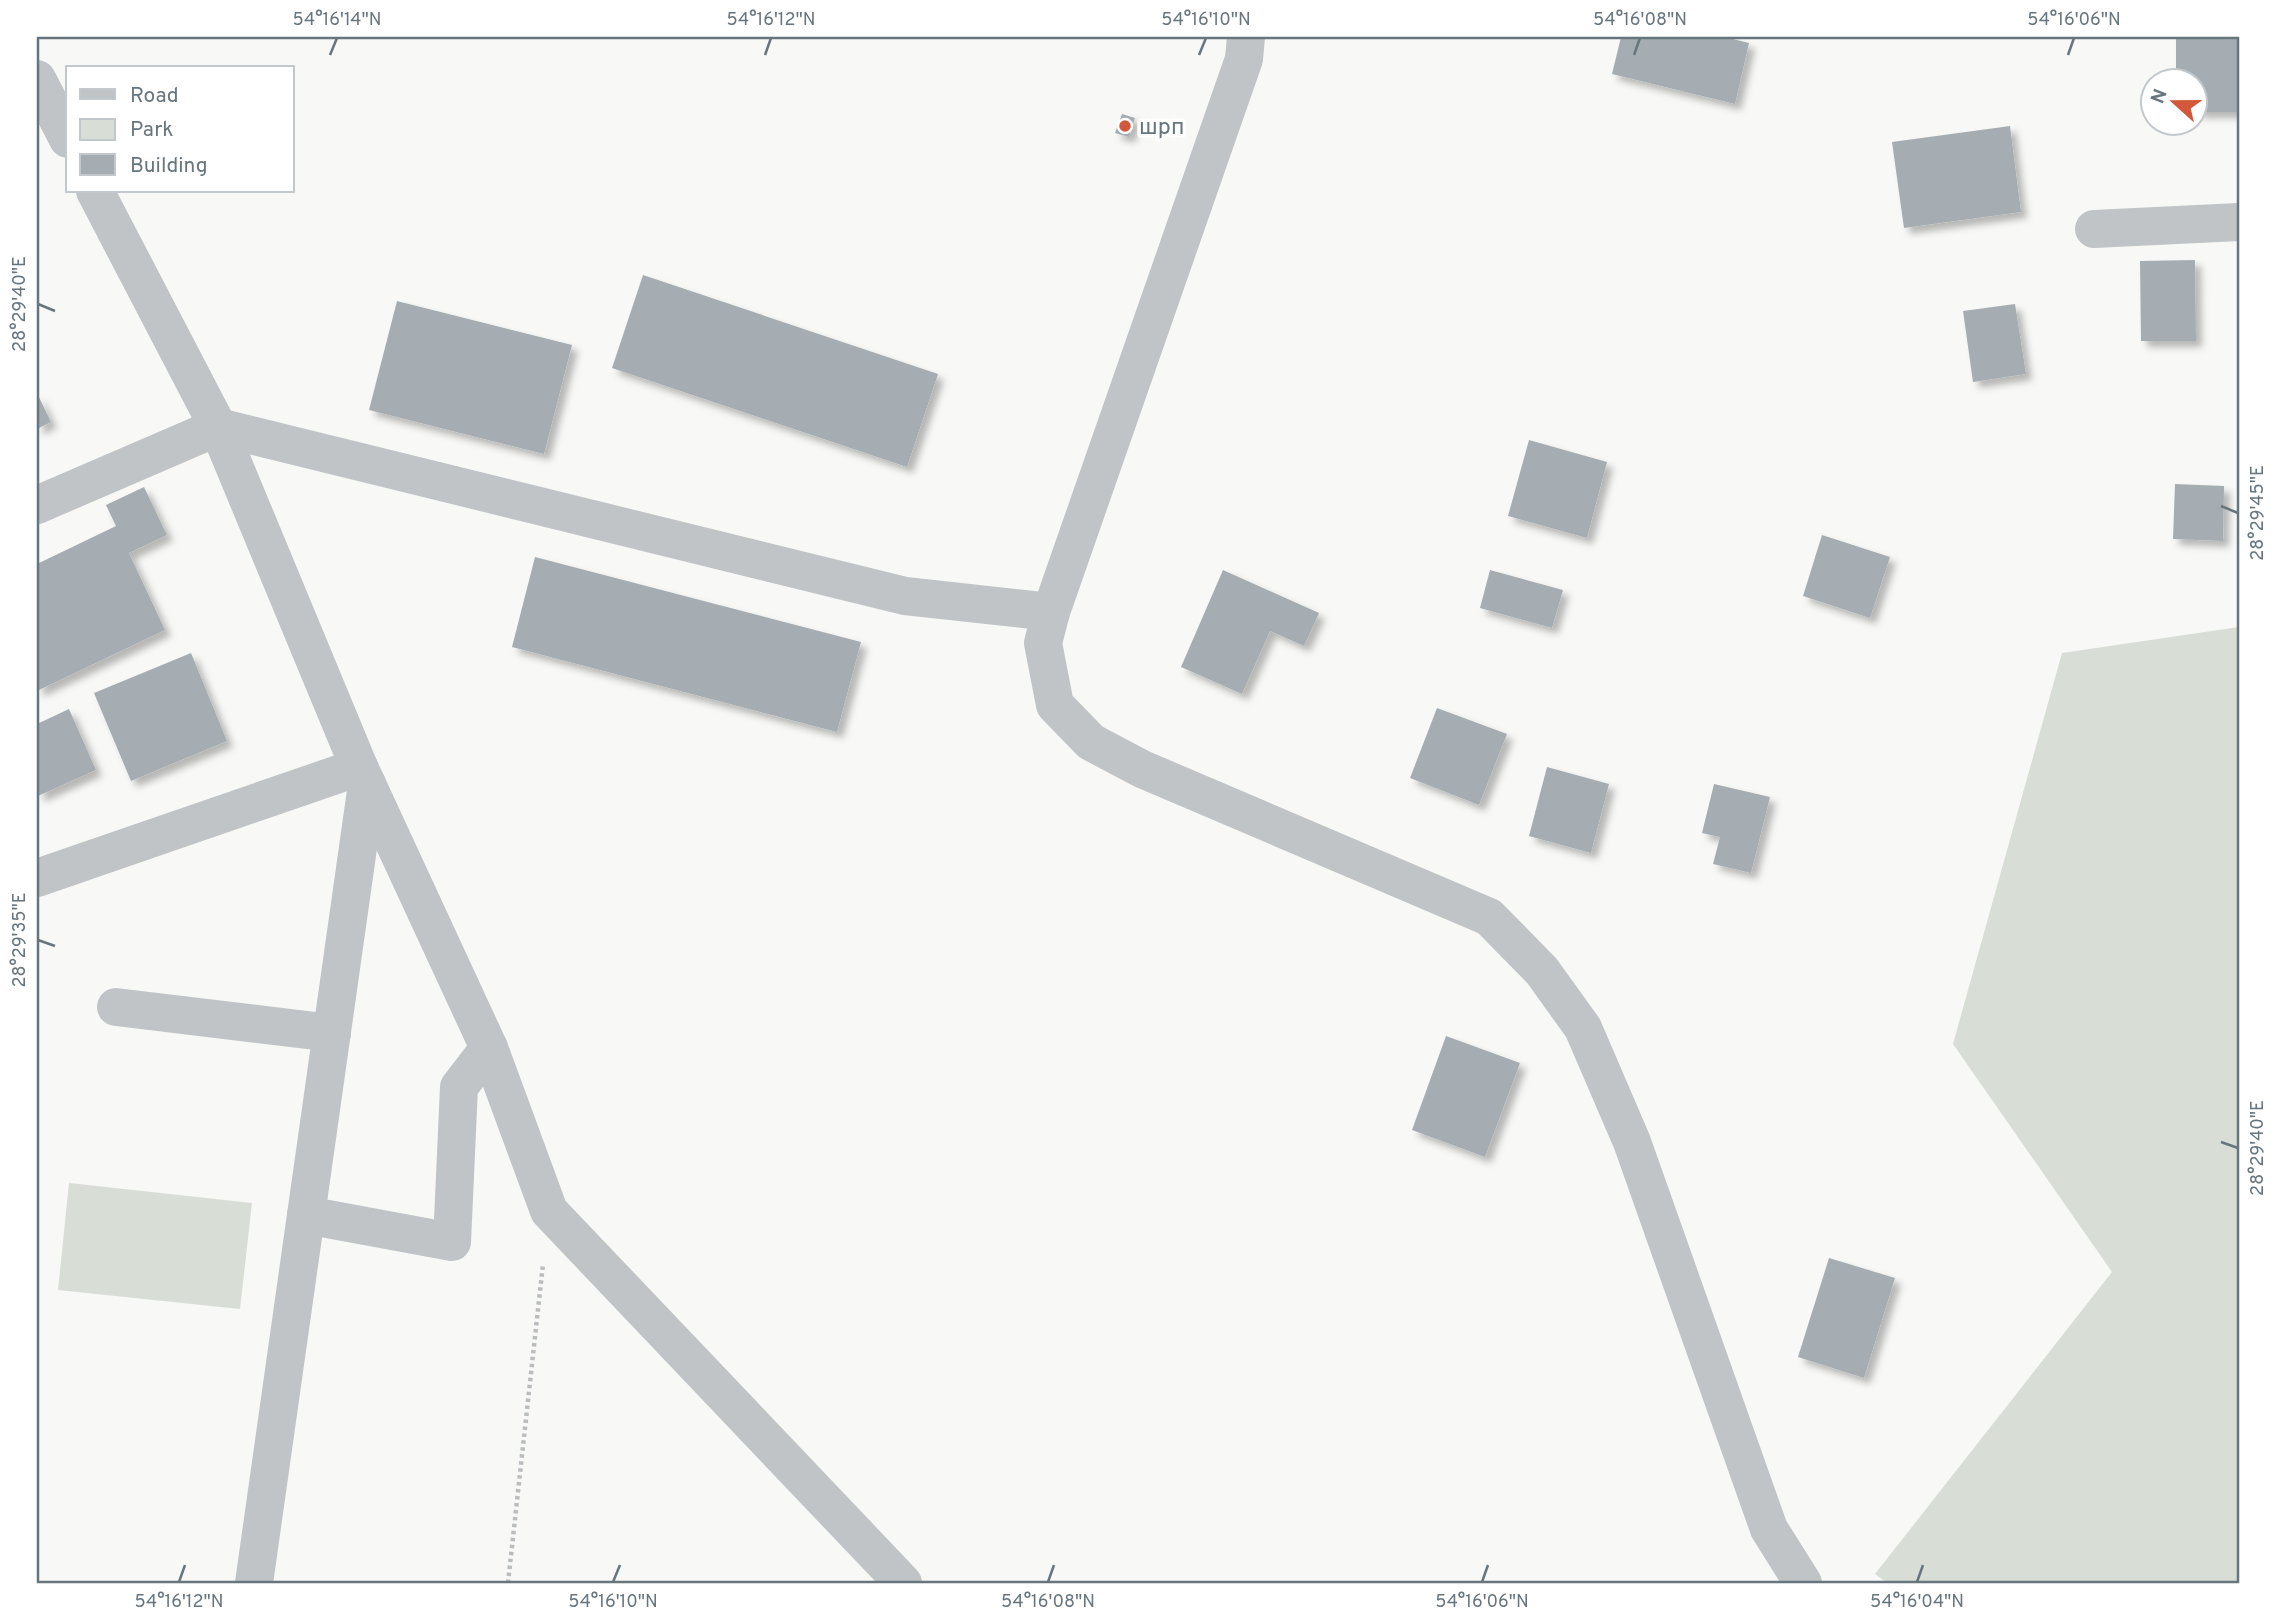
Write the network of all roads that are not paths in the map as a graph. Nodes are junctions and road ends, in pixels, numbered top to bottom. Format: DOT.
graph roads {
  1 [pos="1246,37"];
  2 [pos="37,79"];
  3 [pos="66,135"];
  4 [pos="96,192"];
  5 [pos="2239,222"];
  6 [pos="2094,229"];
  7 [pos="218,426"];
  8 [pos="37,505"];
  9 [pos="1051,612"];
  10 [pos="363,776"];
  11 [pos="37,878"];
  12 [pos="116,1007"];
  13 [pos="332,1033"];
  14 [pos="489,1048"];
  15 [pos="306,1215"];
  16 [pos="254,1583"];
  17 [pos="903,1583"];
  18 [pos="1803,1583"];
  1 -- 9 [label="street"];
  2 -- 3 [label="street"];
  4 -- 7 [label="street"];
  5 -- 6 [label="street"];
  7 -- 8 [label="street"];
  7 -- 9 [label="street"];
  7 -- 10 [label="street"];
  9 -- 18 [label="street"];
  10 -- 11 [label="street"];
  10 -- 13 [label="street"];
  10 -- 14 [label="street"];
  12 -- 13 [label="street"];
  13 -- 15 [label="street"];
  14 -- 15 [label="street"];
  14 -- 17 [label="street"];
  15 -- 16 [label="street"];
}
